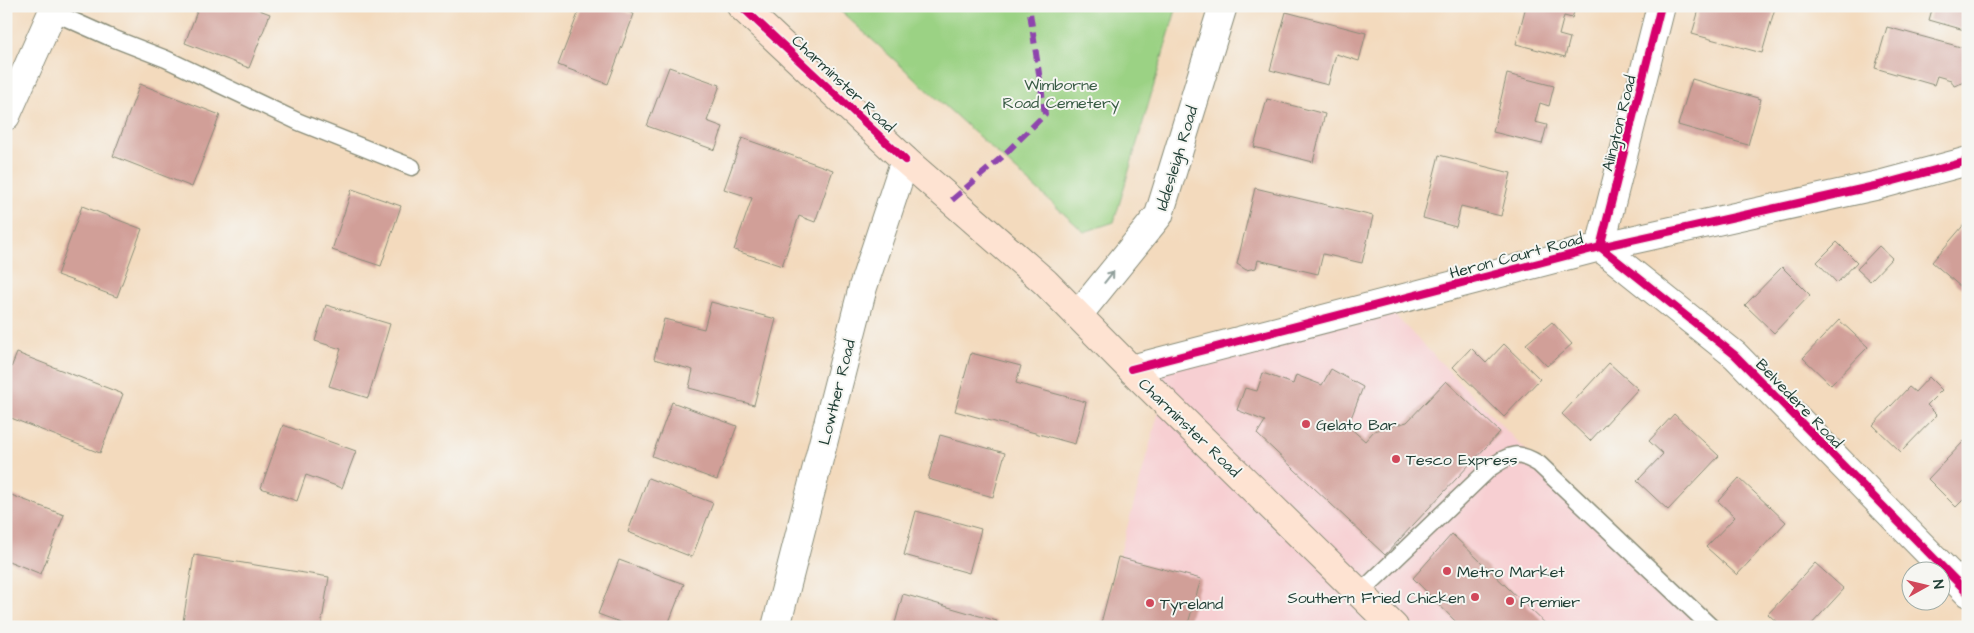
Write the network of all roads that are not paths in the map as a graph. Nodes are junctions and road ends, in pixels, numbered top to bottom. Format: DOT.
graph roads {
  1 [pos="742,6"];
  2 [pos="1223,6"];
  3 [pos="1661,6"];
  4 [pos="54,9"];
  5 [pos="6,116"];
  6 [pos="905,160"];
  7 [pos="1968,161"];
  8 [pos="412,167"];
  9 [pos="1600,246"];
  10 [pos="1078,315"];
  11 [pos="1131,369"];
  12 [pos="1968,592"];
  13 [pos="1368,609"];
  14 [pos="776,627"];
  15 [pos="1394,627"];
  16 [pos="1711,627"];
  1 -- 6 [label="main road, Charminster Road"];
  10 -- 2 [label="street, Iddesleigh Road, one-way"];
  3 -- 9 [label="street, Alington Road"];
  4 -- 5 [label="street"];
  4 -- 8 [label="lane"];
  6 -- 10 [label="main road, Charminster Road"];
  6 -- 14 [label="street, Lowther Road"];
  7 -- 9 [label="street, Heron Court Road"];
  9 -- 11 [label="street, Heron Court Road"];
  9 -- 12 [label="street, Belvedere Road"];
  10 -- 11 [label="main road, Charminster Road"];
  11 -- 13 [label="main road, Charminster Road"];
  13 -- 15 [label="main road, Charminster Road"];
  13 -- 16 [label="lane"];
}
